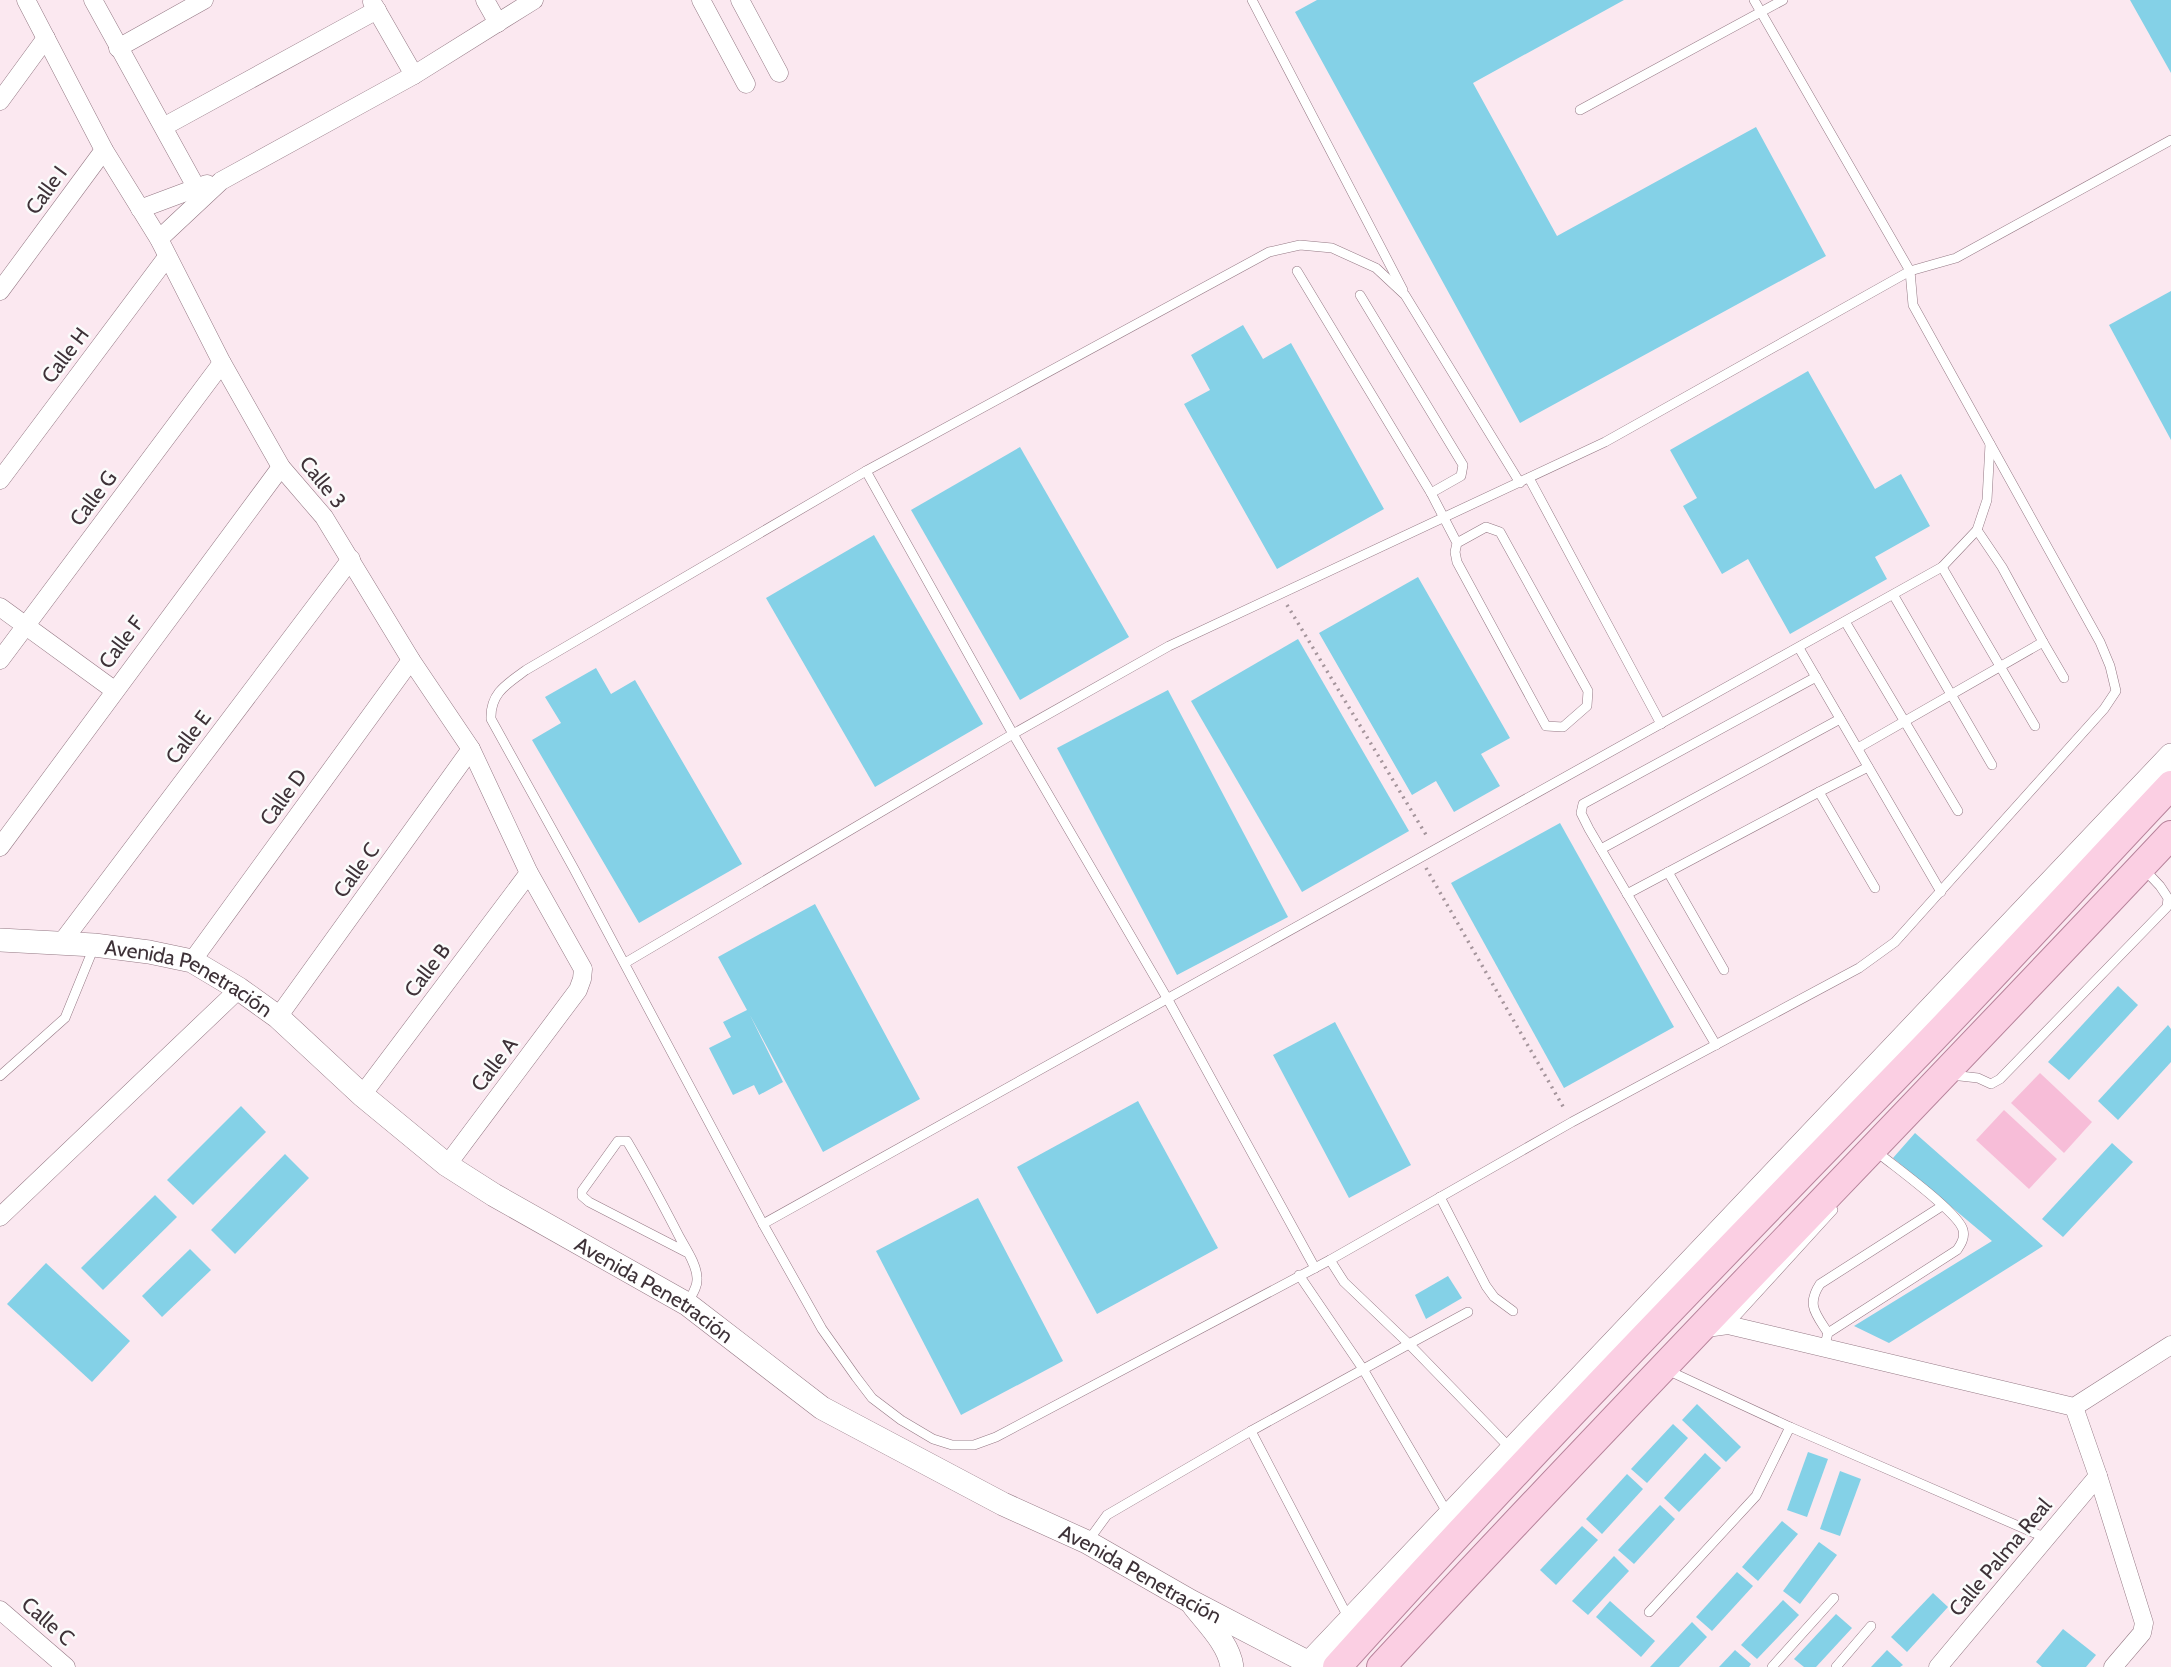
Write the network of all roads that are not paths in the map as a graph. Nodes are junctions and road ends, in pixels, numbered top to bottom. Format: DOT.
graph roads {
  1 [pos="26,0"];
  2 [pos="93,0"];
  3 [pos="204,0"];
  4 [pos="485,0"];
  5 [pos="534,0"];
  6 [pos="701,0"];
  7 [pos="740,0"];
  8 [pos="1251,0"];
  9 [pos="1754,0"];
  10 [pos="1783,0"];
  11 [pos="374,5"];
  12 [pos="1761,12"];
  13 [pos="498,23"];
  14 [pos="46,38"];
  15 [pos="118,48"];
  16 [pos="779,73"];
  17 [pos="414,75"];
  18 [pos="746,84"];
  19 [pos="0,102"];
  20 [pos="1580,110"];
  21 [pos="165,126"];
  22 [pos="2171,140"];
  23 [pos="104,150"];
  24 [pos="221,181"];
  25 [pos="196,187"];
  26 [pos="140,209"];
  27 [pos="159,239"];
  28 [pos="167,257"];
  29 [pos="1297,271"];
  30 [pos="1910,271"];
  31 [pos="0,291"];
  32 [pos="1360,295"];
  33 [pos="1405,295"];
  34 [pos="222,363"];
  35 [pos="1990,442"];
  36 [pos="281,467"];
  37 [pos="866,471"];
  38 [pos="0,480"];
  39 [pos="1524,480"];
  40 [pos="1431,493"];
  41 [pos="1443,518"];
  42 [pos="1978,530"];
  43 [pos="1457,543"];
  44 [pos="351,559"];
  45 [pos="1942,568"];
  46 [pos="1894,596"];
  47 [pos="0,607"];
  48 [pos="1846,623"];
  49 [pos="26,625"];
  50 [pos="2043,642"];
  51 [pos="1800,648"];
  52 [pos="0,660"];
  53 [pos="411,660"];
  54 [pos="2001,667"];
  55 [pos="1816,677"];
  56 [pos="2064,678"];
  57 [pos="114,690"];
  58 [pos="1951,695"];
  59 [pos="1840,719"];
  60 [pos="1906,720"];
  61 [pos="1661,724"];
  62 [pos="2035,726"];
  63 [pos="1013,734"];
  64 [pos="1858,748"];
  65 [pos="471,749"];
  66 [pos="2171,755"];
  67 [pos="1992,765"];
  68 [pos="1868,766"];
  69 [pos="2171,785"];
  70 [pos="1819,792"];
  71 [pos="1958,811"];
  72 [pos="2171,835"];
  73 [pos="0,847"];
  74 [pos="1601,849"];
  75 [pos="2141,867"];
  76 [pos="1668,872"];
  77 [pos="528,873"];
  78 [pos="1875,888"];
  79 [pos="1941,892"];
  80 [pos="1627,894"];
  81 [pos="0,940"];
  82 [pos="62,942"];
  83 [pos="94,945"];
  84 [pos="192,961"];
  85 [pos="625,964"];
  86 [pos="1724,970"];
  87 [pos="239,989"];
  88 [pos="578,990"];
  89 [pos="1167,998"];
  90 [pos="278,1017"];
  91 [pos="1716,1045"];
  92 [pos="1946,1074"];
  93 [pos="0,1076"];
  94 [pos="362,1095"];
  95 [pos="1875,1157"];
  96 [pos="447,1165"];
  97 [pos="1440,1197"];
  98 [pos="1837,1206"];
  99 [pos="1942,1206"];
  100 [pos="0,1217"];
  101 [pos="763,1224"];
  102 [pos="688,1253"];
  103 [pos="1330,1260"];
  104 [pos="1315,1268"];
  105 [pos="1299,1275"];
  106 [pos="687,1304"];
  107 [pos="1513,1311"];
  108 [pos="1468,1312"];
  109 [pos="1728,1325"];
  110 [pos="1699,1329"];
  111 [pos="1826,1340"];
  112 [pos="1409,1344"];
  113 [pos="2171,1345"];
  114 [pos="1662,1368"];
  115 [pos="1363,1369"];
  116 [pos="2074,1407"];
  117 [pos="1790,1427"];
  118 [pos="1251,1431"];
  119 [pos="1512,1451"];
  120 [pos="2098,1476"];
  121 [pos="1449,1516"];
  122 [pos="2046,1538"];
  123 [pos="1087,1542"];
  124 [pos="1834,1598"];
  125 [pos="1190,1601"];
  126 [pos="0,1610"];
  127 [pos="1649,1612"];
  128 [pos="1350,1620"];
  129 [pos="1871,1626"];
  130 [pos="1309,1666"];
  131 [pos="66,1667"];
  132 [pos="1232,1667"];
  133 [pos="1337,1667"];
  134 [pos="1381,1667"];
  135 [pos="1772,1667"];
  136 [pos="1836,1667"];
  137 [pos="1938,1667"];
  138 [pos="2113,1667"];
  1 -- 14 [label="street, Calle 3"];
  2 -- 15 [label="street"];
  3 -- 15 [label="street"];
  4 -- 13 [label="street"];
  5 -- 13 [label="street"];
  6 -- 18 [label="street"];
  7 -- 16 [label="street"];
  8 -- 33 [label="lane"];
  9 -- 12 [label="lane"];
  10 -- 12 [label="lane"];
  11 -- 17 [label="street"];
  11 -- 21 [label="street"];
  12 -- 20 [label="lane"];
  12 -- 30 [label="lane"];
  13 -- 17 [label="street"];
  14 -- 19 [label="street"];
  14 -- 23 [label="street, Calle 3"];
  15 -- 21 [label="street"];
  17 -- 24 [label="street"];
  21 -- 25 [label="street"];
  22 -- 30 [label="lane"];
  23 -- 26 [label="street, Calle 3"];
  23 -- 31 [label="street, Calle I"];
  24 -- 25 [label="street"];
  24 -- 27 [label="street"];
  25 -- 26 [label="street"];
  26 -- 27 [label="street, Calle 3"];
  27 -- 28 [label="street, Calle 3"];
  28 -- 34 [label="street, Calle 3"];
  28 -- 38 [label="street, Calle H"];
  29 -- 40 [label="lane"];
  30 -- 35 [label="lane"];
  30 -- 39 [label="lane"];
  32 -- 40 [label="lane"];
  33 -- 37 [label="lane"];
  33 -- 39 [label="lane"];
  34 -- 36 [label="street, Calle 3"];
  34 -- 49 [label="street, Calle G"];
  35 -- 42 [label="lane"];
  35 -- 79 [label="lane"];
  36 -- 44 [label="street, Calle 3"];
  36 -- 57 [label="street, Calle F"];
  37 -- 63 [label="lane"];
  37 -- 85 [label="lane"];
  39 -- 41 [label="lane"];
  39 -- 61 [label="lane"];
  40 -- 41 [label="lane"];
  41 -- 43 [label="lane"];
  41 -- 63 [label="lane"];
  42 -- 45 [label="lane"];
  42 -- 50 [label="lane"];
  43 -- 43 [label="lane"];
  44 -- 53 [label="street, Calle 3"];
  44 -- 82 [label="street, Calle E"];
  45 -- 46 [label="lane"];
  45 -- 54 [label="lane"];
  46 -- 48 [label="lane"];
  46 -- 58 [label="lane"];
  47 -- 49 [label="street"];
  48 -- 51 [label="lane"];
  48 -- 60 [label="lane"];
  49 -- 52 [label="street, Calle G"];
  49 -- 57 [label="street"];
  50 -- 54 [label="lane"];
  50 -- 56 [label="lane"];
  51 -- 55 [label="lane"];
  51 -- 61 [label="lane"];
  53 -- 65 [label="street, Calle 3"];
  53 -- 84 [label="street, Calle D"];
  54 -- 58 [label="lane"];
  54 -- 62 [label="lane"];
  55 -- 59 [label="lane"];
  55 -- 74 [label="lane"];
  57 -- 73 [label="street, Calle F"];
  58 -- 60 [label="lane"];
  58 -- 67 [label="lane"];
  59 -- 64 [label="lane"];
  59 -- 74 [label="lane"];
  60 -- 64 [label="lane"];
  60 -- 71 [label="lane"];
  61 -- 89 [label="lane"];
  63 -- 85 [label="lane"];
  63 -- 89 [label="lane"];
  64 -- 68 [label="lane"];
  65 -- 77 [label="street, Calle 3"];
  65 -- 90 [label="street, Calle C"];
  66 -- 119 [label="street"];
  68 -- 70 [label="lane"];
  68 -- 79 [label="lane"];
  69 -- 133 [label="main road"];
  70 -- 76 [label="lane"];
  70 -- 78 [label="lane"];
  72 -- 75 [label="main road"];
  74 -- 80 [label="lane"];
  75 -- 92 [label="main road"];
  75 -- 92 [label="lane"];
  76 -- 80 [label="lane"];
  76 -- 86 [label="lane"];
  77 -- 88 [label="street, Calle 3"];
  77 -- 94 [label="street, Calle B"];
  79 -- 91 [label="lane"];
  80 -- 91 [label="lane"];
  81 -- 82 [label="street, Avenida Penetración"];
  82 -- 83 [label="street, Avenida Penetración"];
  83 -- 84 [label="street, Avenida Penetración"];
  83 -- 93 [label="lane"];
  84 -- 87 [label="street, Avenida Penetración"];
  85 -- 101 [label="lane"];
  87 -- 90 [label="street, Avenida Penetración"];
  87 -- 100 [label="street"];
  88 -- 96 [label="street, Calle A"];
  89 -- 101 [label="lane"];
  89 -- 104 [label="lane"];
  90 -- 94 [label="street, Avenida Penetración"];
  91 -- 97 [label="lane"];
  92 -- 95 [label="main road"];
  94 -- 96 [label="street, Avenida Penetración"];
  95 -- 99 [label="lane"];
  95 -- 110 [label="main road"];
  96 -- 106 [label="street, Avenida Penetración"];
  97 -- 103 [label="lane"];
  97 -- 107 [label="lane"];
  98 -- 109 [label="lane"];
  99 -- 111 [label="lane"];
  99 -- 111 [label="lane"];
  101 -- 105 [label="lane"];
  102 -- 102 [label="lane"];
  102 -- 106 [label="lane"];
  103 -- 104 [label="lane"];
  103 -- 112 [label="lane"];
  104 -- 105 [label="lane"];
  105 -- 115 [label="lane"];
  106 -- 123 [label="street, Avenida Penetración"];
  108 -- 112 [label="lane"];
  109 -- 110 [label="street"];
  109 -- 111 [label="street"];
  110 -- 114 [label="main road"];
  111 -- 116 [label="street"];
  112 -- 115 [label="lane"];
  112 -- 119 [label="lane"];
  113 -- 116 [label="street"];
  114 -- 117 [label="lane"];
  114 -- 134 [label="main road"];
  115 -- 118 [label="lane"];
  115 -- 121 [label="lane"];
  116 -- 120 [label="street"];
  117 -- 122 [label="lane"];
  117 -- 127 [label="lane"];
  118 -- 123 [label="lane"];
  118 -- 128 [label="lane"];
  119 -- 121 [label="street"];
  120 -- 122 [label="street, Calle Palma Real"];
  120 -- 138 [label="street"];
  121 -- 128 [label="street"];
  122 -- 137 [label="street, Calle Palma Real"];
  123 -- 125 [label="street, Avenida Penetración"];
  124 -- 135 [label="lane"];
  125 -- 130 [label="street, Avenida Penetración"];
  125 -- 132 [label="street"];
  126 -- 131 [label="street, Calle C"];
  128 -- 130 [label="street"];
  129 -- 136 [label="lane"];
}
